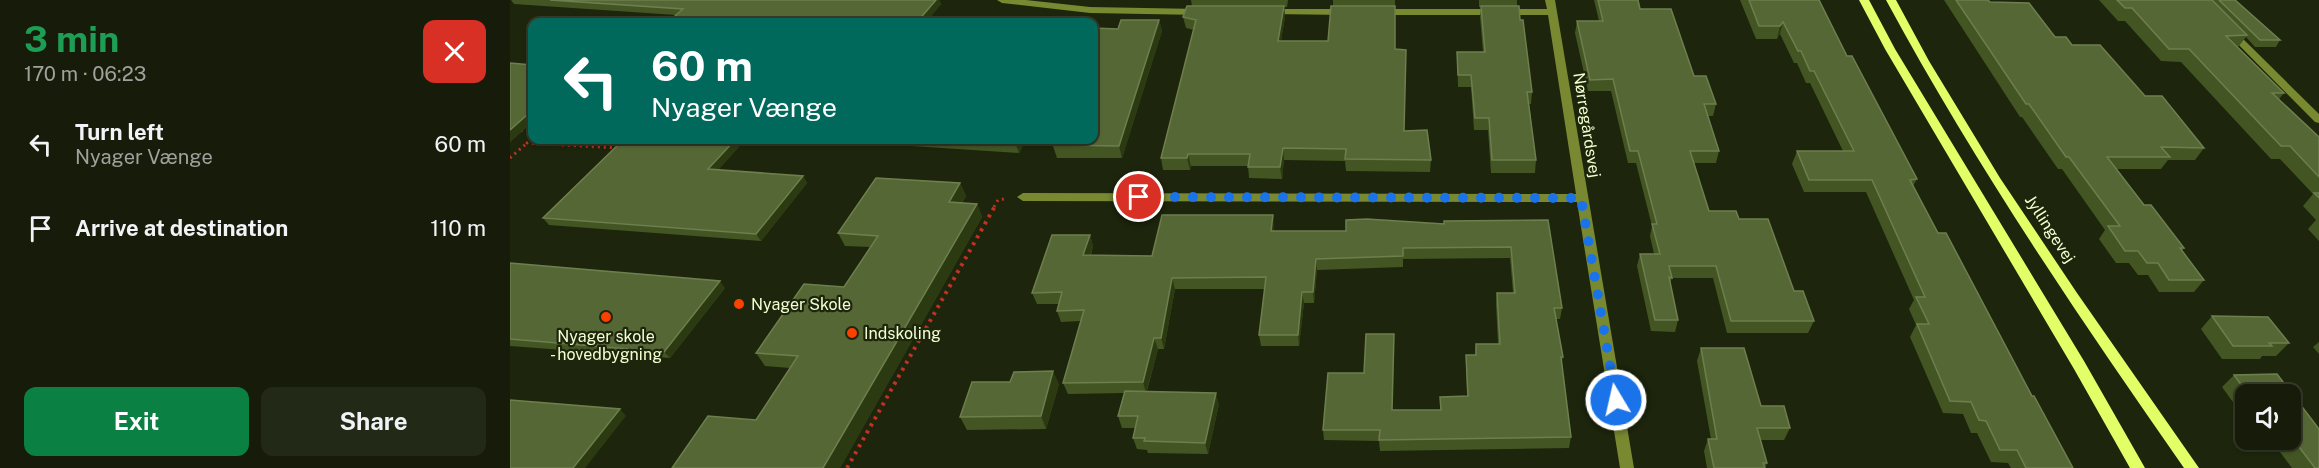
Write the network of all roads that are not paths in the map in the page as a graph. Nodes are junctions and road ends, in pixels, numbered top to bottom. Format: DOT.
graph roads {
  1 [pos="1002,0"];
  2 [pos="1864,0"];
  3 [pos="1891,0"];
  4 [pos="1551,6"];
  5 [pos="1208,12"];
  6 [pos="1255,12"];
  7 [pos="1362,12"];
  8 [pos="1374,12"];
  9 [pos="2225,25"];
  10 [pos="2314,110"];
  11 [pos="2319,120"];
  12 [pos="1023,197"];
  13 [pos="1581,198"];
  14 [pos="1627,468"];
  15 [pos="2138,468"];
  16 [pos="2192,468"];
  1 -- 5 [label="street"];
  2 -- 15 [label="street"];
  3 -- 16 [label="street, Jyllingevej"];
  4 -- 8 [label="street"];
  4 -- 13 [label="street, Nørregårdsvej"];
  6 -- 7 [label="street"];
  9 -- 10 [label="street"];
  10 -- 11 [label="street"];
  12 -- 13 [label="street"];
  13 -- 14 [label="street, Nørregårdsvej"];
}
